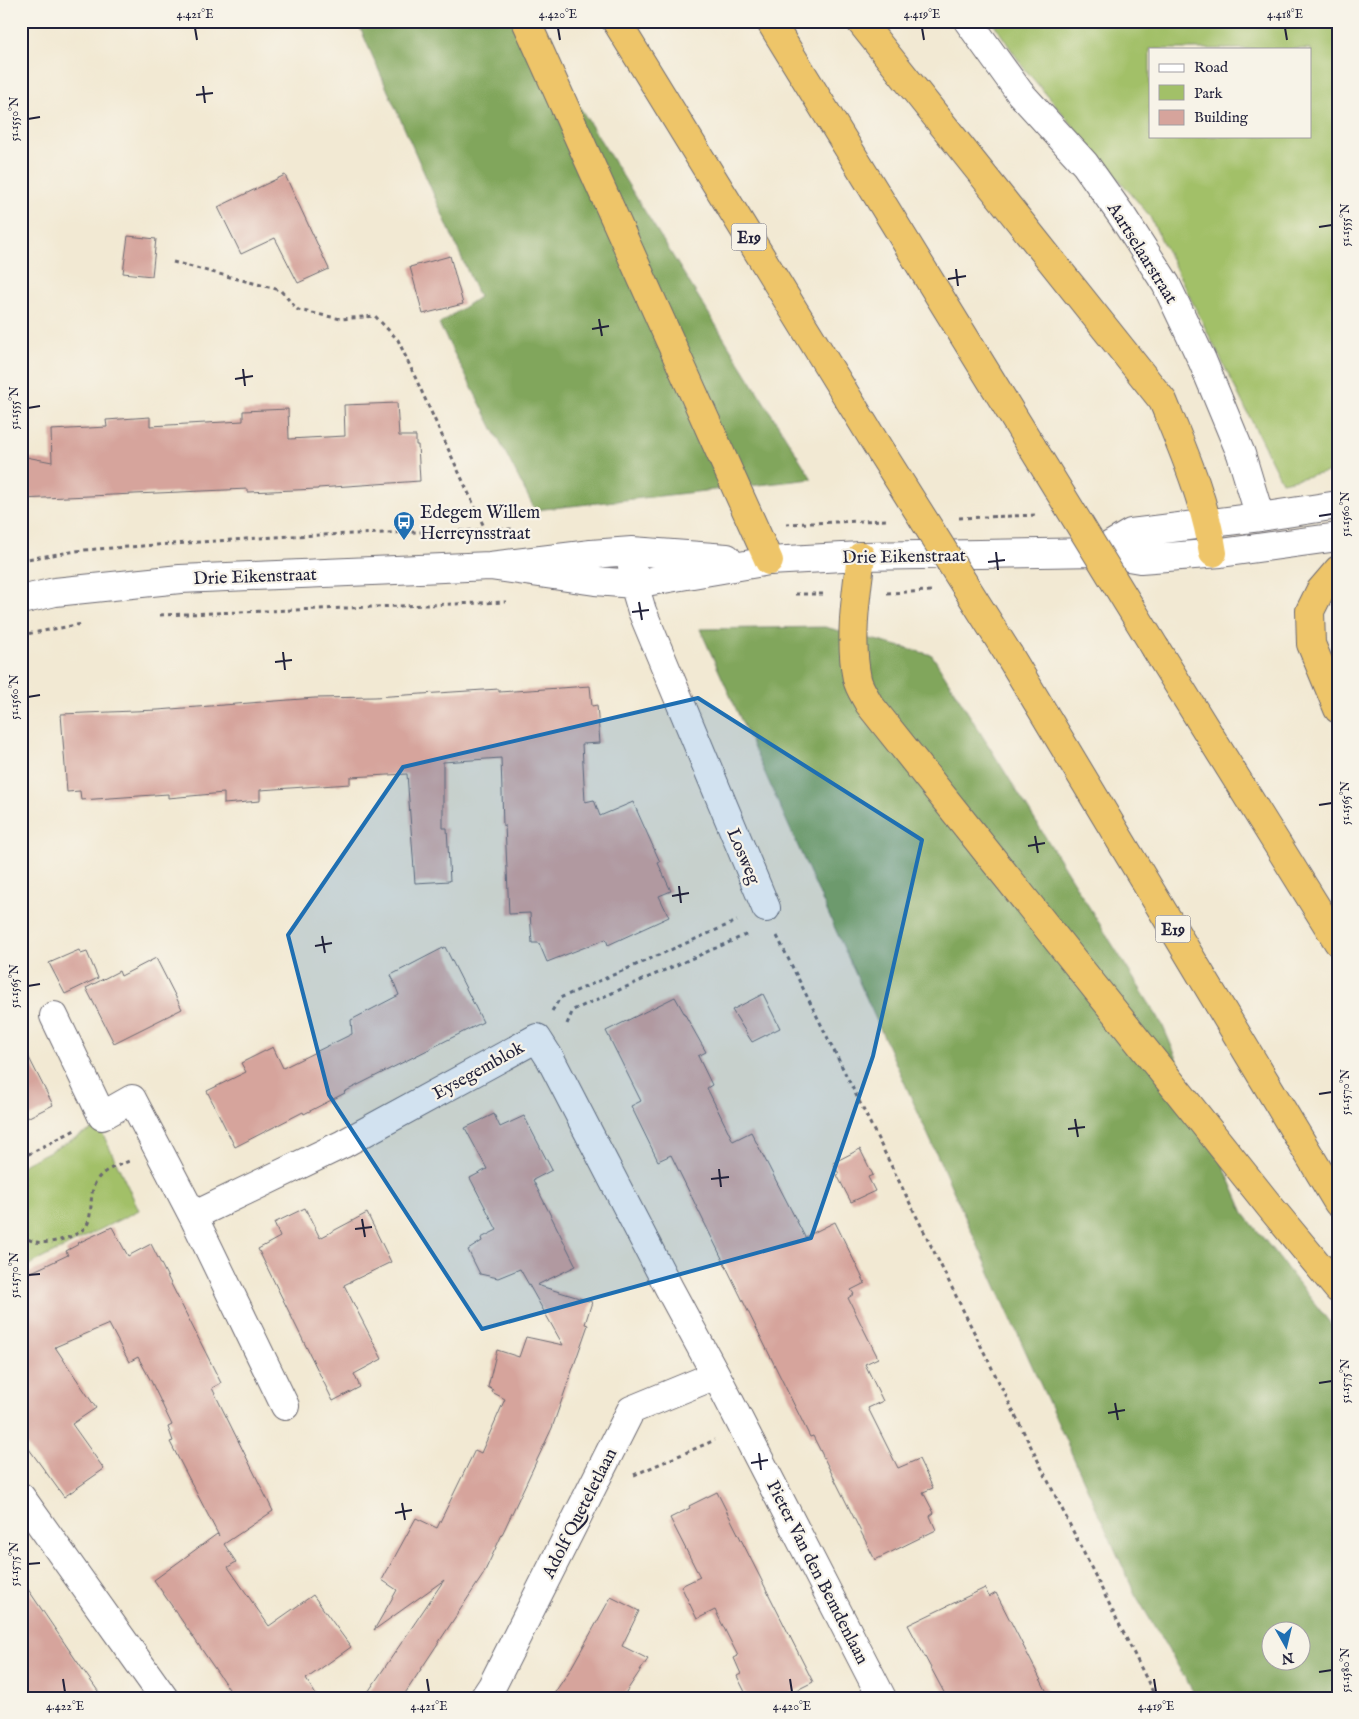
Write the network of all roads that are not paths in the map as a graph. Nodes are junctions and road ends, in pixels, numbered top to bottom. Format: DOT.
graph roads {
  1 [pos="526,21"];
  2 [pos="616,21"];
  3 [pos="770,21"];
  4 [pos="860,21"];
  5 [pos="968,21"];
  6 [pos="1338,505"];
  7 [pos="1260,517"];
  8 [pos="1209,524"];
  9 [pos="1338,537"];
  10 [pos="632,551"];
  11 [pos="1099,552"];
  12 [pos="1213,553"];
  13 [pos="861,556"];
  14 [pos="769,561"];
  15 [pos="490,566"];
  16 [pos="1338,570"];
  17 [pos="634,584"];
  18 [pos="21,600"];
  19 [pos="1338,709"];
  20 [pos="769,916"];
  21 [pos="1338,942"];
  22 [pos="54,1016"];
  23 [pos="1338,1203"];
  24 [pos="193,1216"];
  25 [pos="669,1288"];
  26 [pos="1338,1289"];
  27 [pos="716,1375"];
  28 [pos="285,1406"];
  29 [pos="21,1497"];
  30 [pos="164,1698"];
  31 [pos="484,1698"];
  32 [pos="882,1698"];
  1 -- 14 [label="highway"];
  2 -- 23 [label="highway, E19, bridge"];
  3 -- 21 [label="highway, bridge"];
  4 -- 8 [label="highway"];
  5 -- 7 [label="street, Aartselaarstraat"];
  6 -- 7 [label="street, Drie Eikenstraat"];
  7 -- 8 [label="street, Drie Eikenstraat"];
  8 -- 11 [label="street, Drie Eikenstraat"];
  8 -- 12 [label="highway"];
  9 -- 12 [label="street, Drie Eikenstraat"];
  10 -- 14 [label="street, Drie Eikenstraat"];
  10 -- 15 [label="street, Drie Eikenstraat"];
  10 -- 17 [label="street, Losweg"];
  11 -- 12 [label="street, Drie Eikenstraat"];
  11 -- 13 [label="street, Drie Eikenstraat"];
  13 -- 14 [label="street, Drie Eikenstraat"];
  13 -- 26 [label="highway"];
  14 -- 17 [label="street, Drie Eikenstraat"];
  15 -- 17 [label="street, Drie Eikenstraat"];
  15 -- 18 [label="street, Drie Eikenstraat"];
  16 -- 19 [label="highway"];
  17 -- 20 [label="street, Losweg"];
  22 -- 24 [label="street"];
  24 -- 25 [label="street, Eysegemblok"];
  24 -- 28 [label="street"];
  25 -- 27 [label="street, Pieter Van den Bemdenlaan"];
  27 -- 31 [label="street, Adolf Queteletlaan"];
  27 -- 32 [label="street, Pieter Van den Bemdenlaan"];
  29 -- 30 [label="street"];
}
